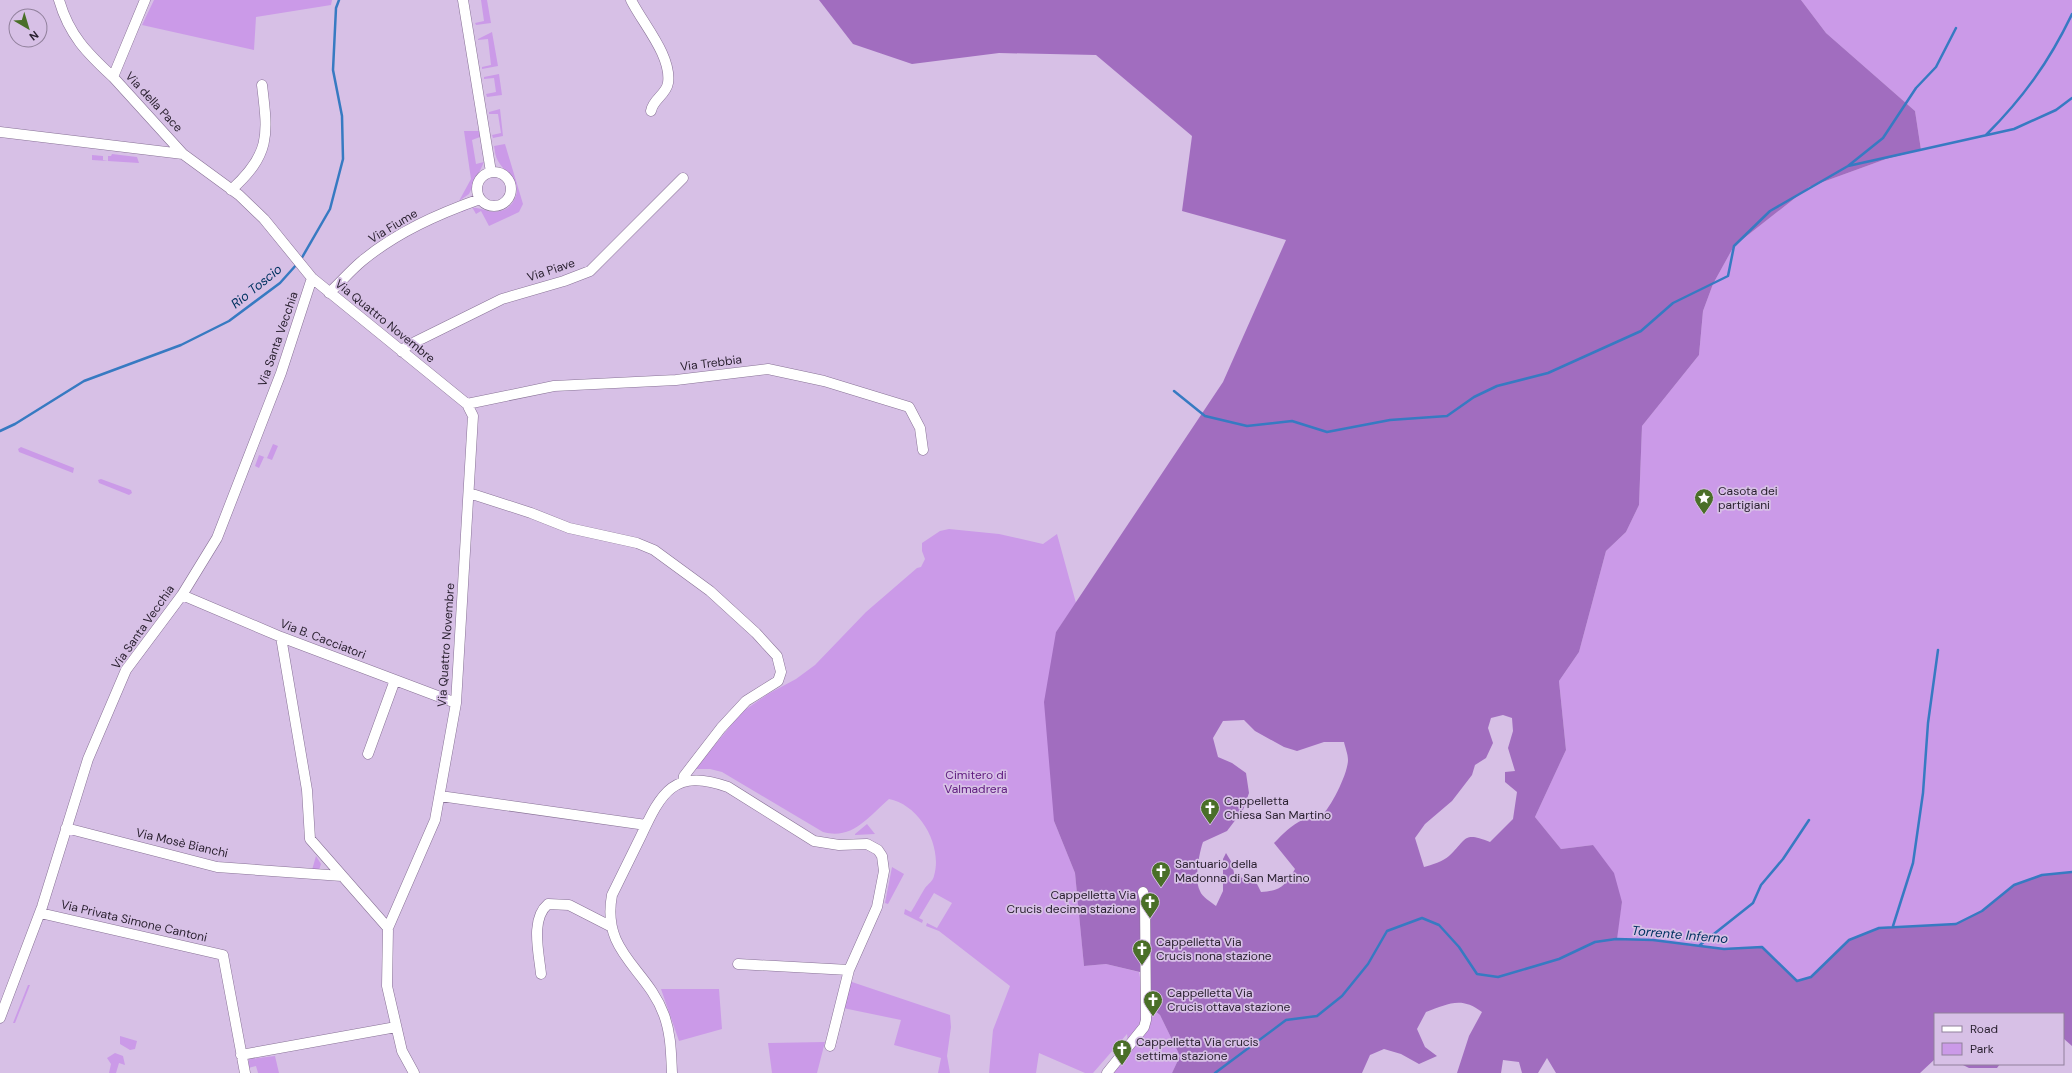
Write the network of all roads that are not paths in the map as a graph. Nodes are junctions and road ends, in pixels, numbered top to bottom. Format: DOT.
graph roads {
  1 [pos="59,0"];
  2 [pos="145,0"];
  3 [pos="463,0"];
  4 [pos="631,0"];
  5 [pos="113,77"];
  6 [pos="262,85"];
  7 [pos="651,111"];
  8 [pos="0,132"];
  9 [pos="183,154"];
  10 [pos="491,172"];
  11 [pos="683,178"];
  12 [pos="232,190"];
  13 [pos="480,199"];
  14 [pos="312,278"];
  15 [pos="329,293"];
  16 [pos="402,352"];
  17 [pos="467,404"];
  18 [pos="923,450"];
  19 [pos="469,493"];
  20 [pos="182,595"];
  21 [pos="281,637"];
  22 [pos="395,680"];
  23 [pos="456,703"];
  24 [pos="368,754"];
  25 [pos="683,782"];
  26 [pos="440,796"];
  27 [pos="646,825"];
  28 [pos="66,828"];
  29 [pos="342,876"];
  30 [pos="1143,892"];
  31 [pos="40,913"];
  32 [pos="612,927"];
  33 [pos="388,928"];
  34 [pos="738,964"];
  35 [pos="849,970"];
  36 [pos="541,974"];
  37 [pos="0,1018"];
  38 [pos="396,1027"];
  39 [pos="830,1046"];
  40 [pos="241,1055"];
  41 [pos="244,1073"];
  42 [pos="414,1073"];
  43 [pos="672,1073"];
  44 [pos="1107,1073"];
  1 -- 5 [label="street"];
  2 -- 5 [label="street, Via della Pace"];
  3 -- 10 [label="street"];
  4 -- 7 [label="street"];
  5 -- 9 [label="street, Via della Pace"];
  6 -- 12 [label="street"];
  8 -- 9 [label="street"];
  9 -- 12 [label="street, Via della Pace"];
  10 -- 13 [label="street"];
  10 -- 13 [label="street"];
  11 -- 16 [label="street, Via Piave"];
  12 -- 14 [label="street, Via Quattro Novembre"];
  13 -- 15 [label="street, Via Fiume"];
  14 -- 15 [label="street, Via Quattro Novembre"];
  14 -- 20 [label="street, Via Santa Vecchia"];
  15 -- 16 [label="street, Via Quattro Novembre"];
  16 -- 17 [label="street, Via Quattro Novembre"];
  17 -- 18 [label="street, Via Trebbia"];
  17 -- 19 [label="street, Via Quattro Novembre"];
  19 -- 23 [label="street, Via Quattro Novembre"];
  19 -- 25 [label="street"];
  20 -- 21 [label="street, Via B. Cacciatori"];
  20 -- 28 [label="street, Via Santa Vecchia"];
  21 -- 22 [label="street, Via B. Cacciatori"];
  21 -- 29 [label="street"];
  22 -- 23 [label="street, Via B. Cacciatori"];
  22 -- 24 [label="street"];
  23 -- 26 [label="street, Via Quattro Novembre"];
  25 -- 27 [label="street"];
  25 -- 35 [label="street"];
  26 -- 27 [label="street"];
  26 -- 33 [label="street, Via Quattro Novembre"];
  27 -- 32 [label="street"];
  28 -- 29 [label="street, Via Mosè Bianchi"];
  28 -- 31 [label="street, Via Santa Vecchia"];
  29 -- 33 [label="street"];
  30 -- 44 [label="street"];
  31 -- 37 [label="street, Via Santa Vecchia"];
  31 -- 40 [label="street, Via Privata Simone Cantoni"];
  32 -- 36 [label="street"];
  32 -- 43 [label="street"];
  33 -- 38 [label="street, Via Quattro Novembre"];
  34 -- 35 [label="street"];
  35 -- 39 [label="street"];
  38 -- 40 [label="street"];
  38 -- 42 [label="street, Via Quattro Novembre"];
  40 -- 41 [label="street"];
}
